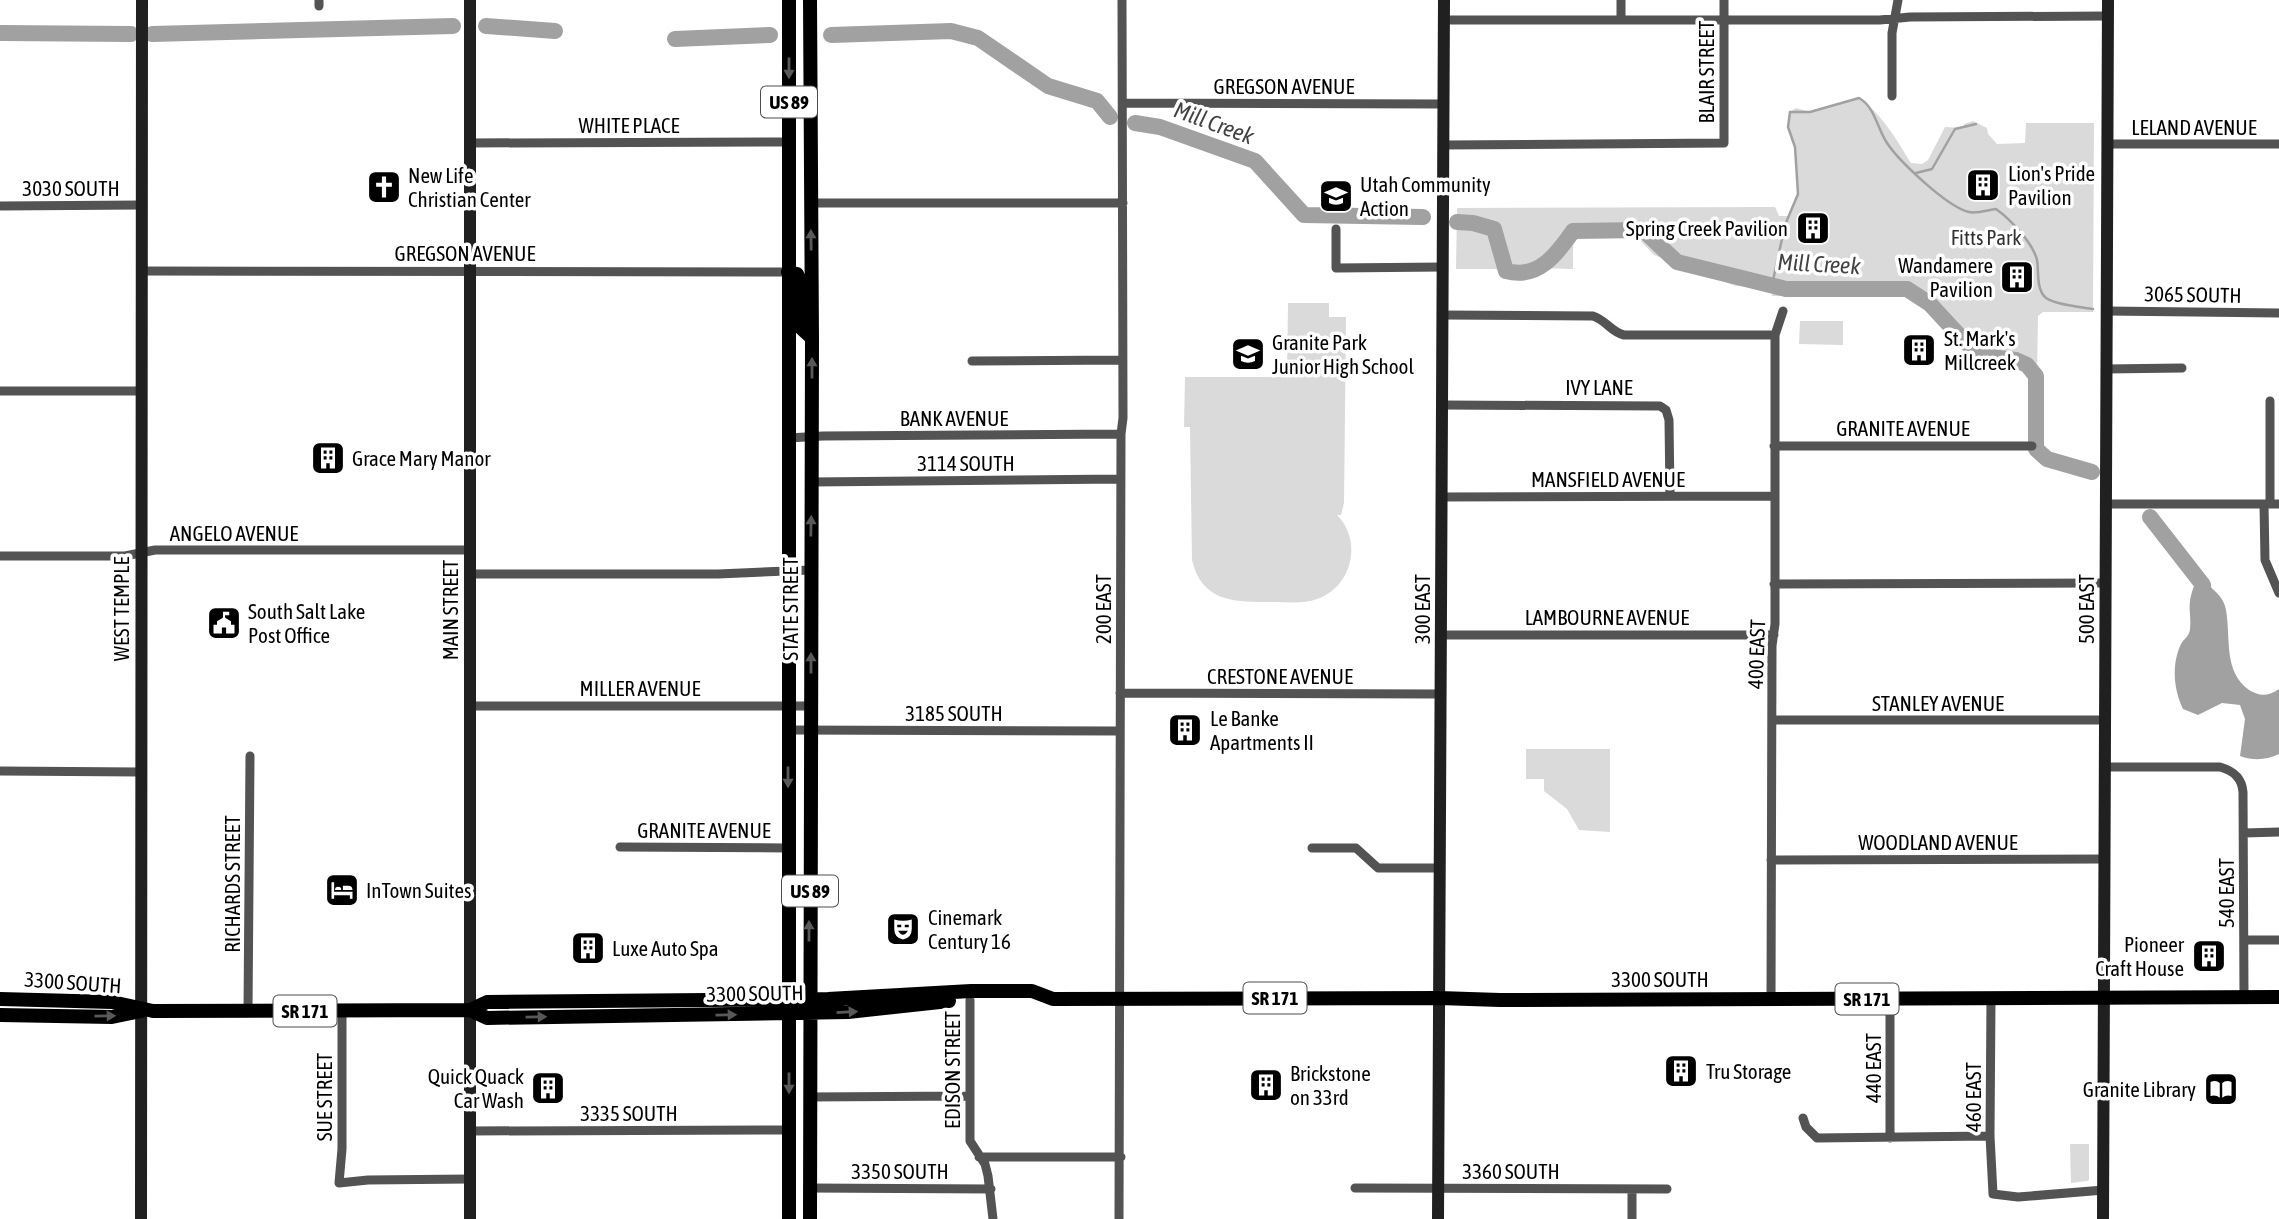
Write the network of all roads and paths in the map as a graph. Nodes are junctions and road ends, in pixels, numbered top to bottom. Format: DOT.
graph roads {
  1 [pos="142,0"];
  2 [pos="470,0"];
  3 [pos="789,0"];
  4 [pos="810,0"];
  5 [pos="1122,0"];
  6 [pos="1444,0"];
  7 [pos="1621,0"];
  8 [pos="1724,0"];
  9 [pos="1898,0"];
  10 [pos="2108,0"];
  11 [pos="2108,16"];
  12 [pos="1895,19"];
  13 [pos="1444,20"];
  14 [pos="1621,20"];
  15 [pos="1724,20"];
  16 [pos="1892,96"];
  17 [pos="1123,103"];
  18 [pos="1444,104"];
  19 [pos="789,142"];
  20 [pos="470,143"];
  21 [pos="2109,144"];
  22 [pos="2279,144"];
  23 [pos="1444,145"];
  24 [pos="810,203"];
  25 [pos="1123,203"];
  26 [pos="141,205"];
  27 [pos="0,206"];
  28 [pos="1336,229"];
  29 [pos="1443,267"];
  30 [pos="142,271"];
  31 [pos="469,271"];
  32 [pos="788,272"];
  33 [pos="1783,310"];
  34 [pos="2107,311"];
  35 [pos="2279,313"];
  36 [pos="1443,315"];
  37 [pos="1775,335"];
  38 [pos="812,338"];
  39 [pos="1122,360"];
  40 [pos="971,361"];
  41 [pos="2182,368"];
  42 [pos="2106,369"];
  43 [pos="0,391"];
  44 [pos="141,391"];
  45 [pos="2270,401"];
  46 [pos="1443,405"];
  47 [pos="1121,434"];
  48 [pos="812,436"];
  49 [pos="788,438"];
  50 [pos="1774,446"];
  51 [pos="2032,446"];
  52 [pos="1121,479"];
  53 [pos="812,482"];
  54 [pos="1670,496"];
  55 [pos="1774,496"];
  56 [pos="1442,497"];
  57 [pos="2106,504"];
  58 [pos="2271,504"];
  59 [pos="469,550"];
  60 [pos="141,553"];
  61 [pos="0,556"];
  62 [pos="788,570"];
  63 [pos="811,570"];
  64 [pos="469,574"];
  65 [pos="2105,583"];
  66 [pos="1774,584"];
  67 [pos="2279,593"];
  68 [pos="1441,635"];
  69 [pos="1773,635"];
  70 [pos="1120,692"];
  71 [pos="1441,694"];
  72 [pos="470,706"];
  73 [pos="788,706"];
  74 [pos="811,706"];
  75 [pos="1772,720"];
  76 [pos="2105,720"];
  77 [pos="788,730"];
  78 [pos="811,730"];
  79 [pos="1119,730"];
  80 [pos="250,756"];
  81 [pos="2105,767"];
  82 [pos="0,771"];
  83 [pos="141,772"];
  84 [pos="2244,832"];
  85 [pos="2279,832"];
  86 [pos="620,847"];
  87 [pos="788,848"];
  88 [pos="1312,848"];
  89 [pos="2105,859"];
  90 [pos="1772,860"];
  91 [pos="1440,868"];
  92 [pos="2244,940"];
  93 [pos="2279,940"];
  94 [pos="1042,995"];
  95 [pos="2104,997"];
  96 [pos="2244,997"];
  97 [pos="2279,997"];
  98 [pos="1119,998"];
  99 [pos="1439,998"];
  100 [pos="0,999"];
  101 [pos="789,999"];
  102 [pos="1771,999"];
  103 [pos="1890,999"];
  104 [pos="1991,999"];
  105 [pos="970,1000"];
  106 [pos="809,1006"];
  107 [pos="142,1010"];
  108 [pos="470,1010"];
  109 [pos="248,1011"];
  110 [pos="342,1011"];
  111 [pos="0,1015"];
  112 [pos="789,1015"];
  113 [pos="970,1096"];
  114 [pos="809,1097"];
  115 [pos="1803,1118"];
  116 [pos="789,1130"];
  117 [pos="470,1131"];
  118 [pos="1990,1136"];
  119 [pos="1890,1138"];
  120 [pos="979,1157"];
  121 [pos="1121,1157"];
  122 [pos="470,1179"];
  123 [pos="809,1188"];
  124 [pos="1355,1188"];
  125 [pos="1438,1188"];
  126 [pos="991,1189"];
  127 [pos="1632,1189"];
  128 [pos="1667,1189"];
  129 [pos="2104,1190"];
  130 [pos="141,1219"];
  131 [pos="470,1219"];
  132 [pos="789,1219"];
  133 [pos="810,1219"];
  134 [pos="993,1219"];
  135 [pos="1119,1219"];
  136 [pos="1438,1219"];
  137 [pos="1632,1219"];
  138 [pos="2104,1219"];
  1 -- 26 [label="street, WEST TEMPLE"];
  2 -- 20 [label="street, MAIN STREET"];
  3 -- 19 [label="main road, STATE STREET / US 89, one-way"];
  4 -- 24 [label="main road, STATE STREET / US 89"];
  5 -- 17 [label="street, 200 EAST"];
  6 -- 13 [label="street, 300 EAST"];
  7 -- 14 [label="street"];
  8 -- 15 [label="street, BLAIR STREET"];
  9 -- 12 [label="street"];
  10 -- 11 [label="street, 500 EAST"];
  11 -- 12 [label="street"];
  11 -- 21 [label="street, 500 EAST"];
  12 -- 15 [label="street"];
  12 -- 16 [label="street"];
  13 -- 14 [label="street"];
  13 -- 18 [label="street, 300 EAST"];
  14 -- 15 [label="street"];
  15 -- 23 [label="street, BLAIR STREET"];
  17 -- 18 [label="street, GREGSON AVENUE"];
  17 -- 25 [label="street, 200 EAST"];
  18 -- 23 [label="street, 300 EAST"];
  19 -- 20 [label="street, WHITE PLACE"];
  19 -- 32 [label="main road, STATE STREET / US 89"];
  20 -- 31 [label="street, MAIN STREET"];
  21 -- 22 [label="street, LELAND AVENUE"];
  21 -- 34 [label="street, 500 EAST"];
  23 -- 29 [label="street, 300 EAST"];
  24 -- 25 [label="street"];
  38 -- 24 [label="main road, STATE STREET / US 89, one-way"];
  25 -- 39 [label="street, 200 EAST"];
  26 -- 27 [label="street, 3030 SOUTH"];
  26 -- 30 [label="street, WEST TEMPLE"];
  28 -- 29 [label="street"];
  29 -- 36 [label="street, 300 EAST"];
  30 -- 31 [label="street, GREGSON AVENUE"];
  30 -- 44 [label="street, WEST TEMPLE"];
  31 -- 32 [label="street, GREGSON AVENUE"];
  31 -- 59 [label="street, MAIN STREET"];
  32 -- 38 [label="main road"];
  32 -- 49 [label="main road, STATE STREET / US 89"];
  33 -- 37 [label="street, 400 EAST"];
  34 -- 35 [label="street, 3065 SOUTH"];
  34 -- 42 [label="street, 500 EAST"];
  36 -- 37 [label="street"];
  36 -- 46 [label="street, 300 EAST"];
  37 -- 50 [label="street, 400 EAST"];
  48 -- 38 [label="main road, STATE STREET / US 89, one-way"];
  39 -- 40 [label="street"];
  39 -- 47 [label="street, 200 EAST"];
  41 -- 42 [label="street"];
  42 -- 57 [label="street, 500 EAST"];
  43 -- 44 [label="street"];
  44 -- 60 [label="street, WEST TEMPLE"];
  45 -- 58 [label="street"];
  46 -- 54 [label="street, IVY LANE"];
  46 -- 56 [label="street, 300 EAST"];
  47 -- 48 [label="street, BANK AVENUE"];
  47 -- 52 [label="street, 200 EAST"];
  48 -- 49 [label="street, BANK AVENUE"];
  48 -- 53 [label="main road, STATE STREET / US 89"];
  49 -- 62 [label="main road, STATE STREET / US 89"];
  50 -- 51 [label="street, GRANITE AVENUE"];
  50 -- 55 [label="street, 400 EAST"];
  52 -- 53 [label="street, 3114 SOUTH"];
  52 -- 70 [label="street, 200 EAST"];
  63 -- 53 [label="main road, STATE STREET / US 89, one-way"];
  54 -- 55 [label="street, MANSFIELD AVENUE"];
  54 -- 56 [label="street, MANSFIELD AVENUE"];
  55 -- 66 [label="street, 400 EAST"];
  56 -- 68 [label="street, 300 EAST"];
  57 -- 58 [label="street"];
  57 -- 65 [label="street, 500 EAST"];
  58 -- 67 [label="street"];
  59 -- 60 [label="street, ANGELO AVENUE"];
  59 -- 64 [label="street, MAIN STREET"];
  60 -- 61 [label="street, ANGELO AVENUE"];
  60 -- 83 [label="street, WEST TEMPLE"];
  62 -- 63 [label="street"];
  62 -- 64 [label="street"];
  62 -- 73 [label="main road, STATE STREET / US 89"];
  74 -- 63 [label="main road, STATE STREET / US 89, one-way"];
  64 -- 72 [label="street, MAIN STREET"];
  65 -- 66 [label="street"];
  65 -- 76 [label="street, 500 EAST"];
  66 -- 69 [label="street, 400 EAST"];
  68 -- 69 [label="street, LAMBOURNE AVENUE"];
  68 -- 71 [label="street, 300 EAST"];
  69 -- 75 [label="street, 400 EAST"];
  70 -- 71 [label="street, CRESTONE AVENUE"];
  70 -- 79 [label="street, 200 EAST"];
  71 -- 91 [label="street, 300 EAST"];
  72 -- 73 [label="street, MILLER AVENUE"];
  72 -- 108 [label="street, MAIN STREET"];
  73 -- 74 [label="street, MILLER AVENUE"];
  73 -- 77 [label="main road, STATE STREET / US 89"];
  74 -- 78 [label="main road, STATE STREET / US 89"];
  75 -- 76 [label="street, STANLEY AVENUE"];
  75 -- 90 [label="street, 400 EAST"];
  76 -- 81 [label="street, 500 EAST"];
  77 -- 78 [label="street, 3185 SOUTH"];
  77 -- 87 [label="main road, STATE STREET / US 89, one-way"];
  78 -- 79 [label="street, 3185 SOUTH"];
  106 -- 78 [label="main road, STATE STREET / US 89, one-way"];
  79 -- 98 [label="street, 200 EAST"];
  80 -- 109 [label="street, RICHARDS STREET"];
  81 -- 84 [label="street, 540 EAST"];
  81 -- 89 [label="street, 500 EAST"];
  82 -- 83 [label="street"];
  83 -- 107 [label="street, WEST TEMPLE"];
  84 -- 85 [label="street"];
  84 -- 92 [label="street, 540 EAST"];
  86 -- 87 [label="street, GRANITE AVENUE"];
  87 -- 101 [label="main road, STATE STREET / US 89"];
  88 -- 91 [label="street"];
  89 -- 90 [label="street, WOODLAND AVENUE"];
  89 -- 95 [label="street, 500 EAST"];
  90 -- 102 [label="street, 400 EAST"];
  91 -- 99 [label="street, 300 EAST"];
  92 -- 93 [label="street"];
  92 -- 96 [label="street, 540 EAST"];
  94 -- 98 [label="main road, 3300 SOUTH / SR 171"];
  94 -- 105 [label="main road, 3300 SOUTH / SR 171"];
  94 -- 106 [label="main road, 3300 SOUTH / SR 171"];
  95 -- 96 [label="main road, 3300 SOUTH / SR 171"];
  95 -- 104 [label="main road, 3300 SOUTH / SR 171"];
  95 -- 129 [label="street, 500 EAST"];
  96 -- 97 [label="main road, 3300 SOUTH / SR 171"];
  98 -- 99 [label="main road, 3300 SOUTH / SR 171"];
  98 -- 121 [label="street, 200 EAST"];
  99 -- 102 [label="main road, 3300 SOUTH / SR 171"];
  99 -- 125 [label="street, 300 EAST"];
  100 -- 107 [label="main road, 3300 SOUTH / SR 171"];
  101 -- 106 [label="main road, 3300 SOUTH / SR 171"];
  101 -- 108 [label="main road, 3300 SOUTH / SR 171"];
  101 -- 112 [label="main road, STATE STREET / US 89"];
  102 -- 103 [label="main road, 3300 SOUTH / SR 171"];
  103 -- 104 [label="main road, 3300 SOUTH / SR 171"];
  103 -- 119 [label="street, 440 EAST"];
  104 -- 118 [label="street, 460 EAST"];
  106 -- 105 [label="main road, 3300 SOUTH / SR 171, one-way"];
  105 -- 113 [label="street, EDISON STREET"];
  106 -- 112 [label="main road, 3300 SOUTH / SR 171"];
  106 -- 114 [label="main road, STATE STREET / US 89"];
  107 -- 109 [label="main road, 3300 SOUTH / SR 171"];
  111 -- 107 [label="main road, 3300 SOUTH / SR 171, one-way"];
  107 -- 130 [label="street, WEST TEMPLE"];
  108 -- 110 [label="main road, 3300 SOUTH / SR 171"];
  108 -- 112 [label="main road, 3300 SOUTH / SR 171, one-way"];
  108 -- 117 [label="street, MAIN STREET"];
  109 -- 110 [label="main road, 3300 SOUTH / SR 171"];
  110 -- 122 [label="street, SUE STREET"];
  112 -- 116 [label="main road, STATE STREET / US 89, one-way"];
  113 -- 114 [label="street"];
  113 -- 120 [label="street, EDISON STREET"];
  114 -- 123 [label="main road, STATE STREET / US 89"];
  115 -- 119 [label="street"];
  116 -- 117 [label="street, 3335 SOUTH"];
  116 -- 132 [label="main road, STATE STREET / US 89"];
  117 -- 122 [label="street, MAIN STREET"];
  118 -- 119 [label="street"];
  118 -- 129 [label="street, 460 EAST"];
  120 -- 121 [label="street"];
  120 -- 126 [label="street, EDISON STREET"];
  121 -- 135 [label="street, 200 EAST"];
  122 -- 131 [label="street, MAIN STREET"];
  123 -- 126 [label="street, 3350 SOUTH"];
  123 -- 133 [label="main road, STATE STREET / US 89"];
  124 -- 125 [label="street, 3360 SOUTH"];
  125 -- 127 [label="street, 3360 SOUTH"];
  125 -- 136 [label="street, 300 EAST"];
  126 -- 134 [label="street, EDISON STREET"];
  127 -- 128 [label="street, 3360 SOUTH"];
  127 -- 137 [label="street"];
  129 -- 138 [label="street, 500 EAST"];
}
